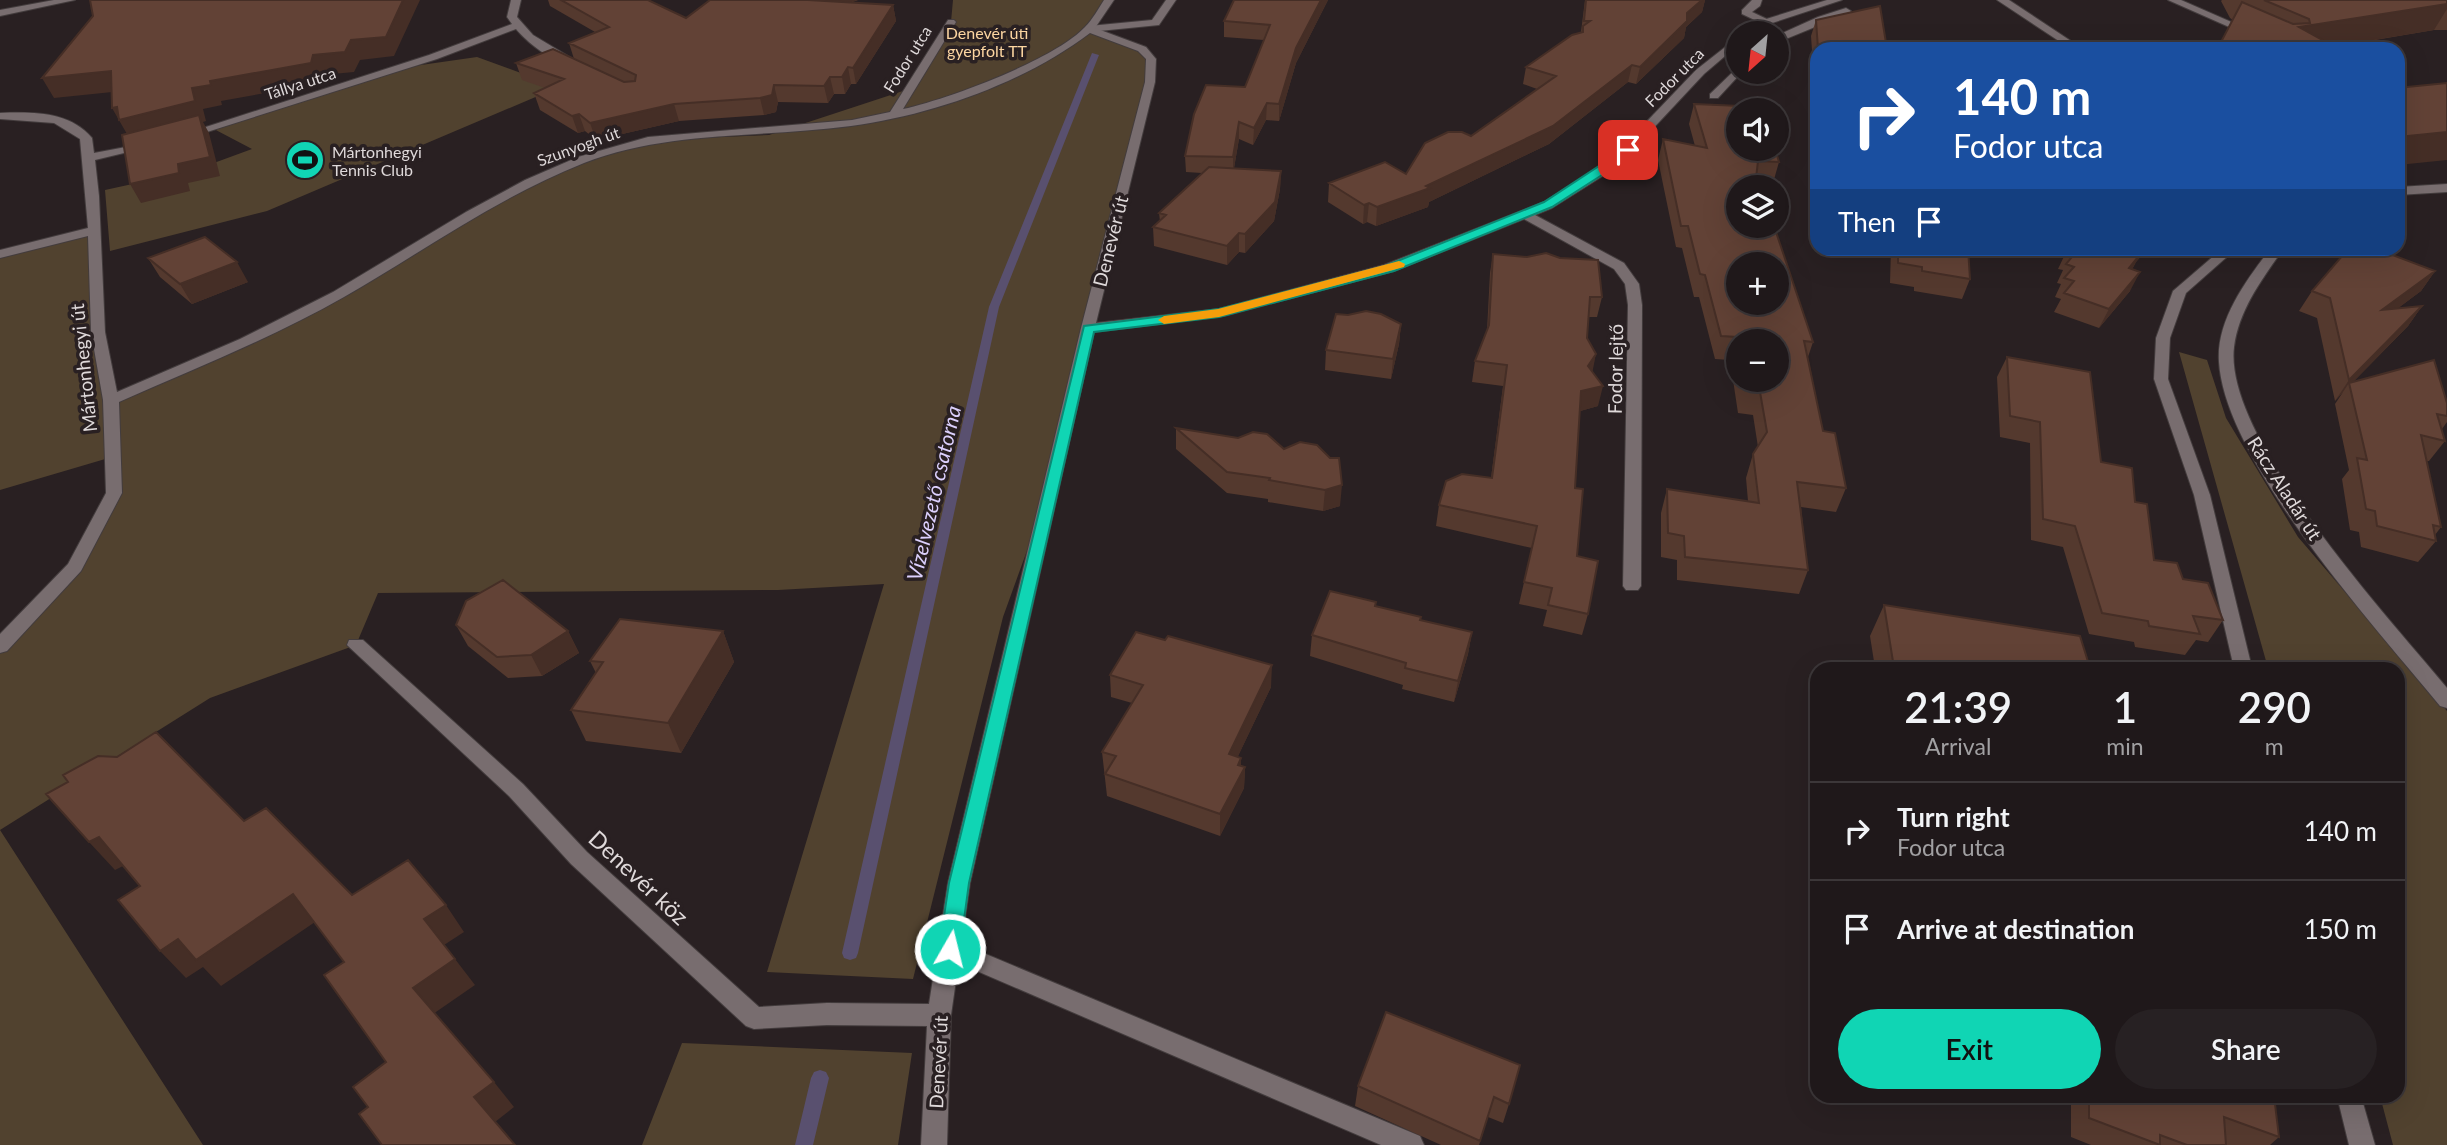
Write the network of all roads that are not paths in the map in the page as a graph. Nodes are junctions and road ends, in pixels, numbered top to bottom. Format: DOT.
graph roads {
  1 [pos="70,0"];
  2 [pos="516,0"];
  3 [pos="1109,0"];
  4 [pos="1171,0"];
  5 [pos="1758,0"];
  6 [pos="2002,0"];
  7 [pos="2173,0"];
  8 [pos="1833,1"];
  9 [pos="0,13"];
  10 [pos="1764,21"];
  11 [pos="1769,21"];
  12 [pos="951,22"];
  13 [pos="517,26"];
  14 [pos="1089,29"];
  15 [pos="1789,35"];
  16 [pos="2067,42"];
  17 [pos="2272,42"];
  18 [pos="1726,50"];
  19 [pos="577,65"];
  20 [pos="1726,83"];
  21 [pos="1714,96"];
  22 [pos="894,114"];
  23 [pos="0,117"];
  24 [pos="89,158"];
  25 [pos="2447,188"];
  26 [pos="2405,191"];
  27 [pos="1524,214"];
  28 [pos="92,231"];
  29 [pos="0,254"];
  30 [pos="2221,256"];
  31 [pos="2272,256"];
  32 [pos="1088,328"];
  33 [pos="111,400"];
  34 [pos="1632,586"];
  35 [pos="356,645"];
  36 [pos="0,646"];
  37 [pos="2242,662"];
  38 [pos="2447,701"];
  39 [pos="950,949"];
  40 [pos="939,1015"];
  41 [pos="2351,1103"];
  42 [pos="934,1145"];
  43 [pos="1411,1145"];
  44 [pos="2362,1145"];
  1 -- 9 [label="street"];
  2 -- 13 [label="street"];
  3 -- 14 [label="street"];
  4 -- 14 [label="street"];
  5 -- 10 [label="street"];
  6 -- 16 [label="street"];
  7 -- 17 [label="street"];
  8 -- 11 [label="street"];
  8 -- 15 [label="street"];
  12 -- 22 [label="street, Fodor utca"];
  13 -- 19 [label="street"];
  13 -- 24 [label="street, Tállya utca"];
  14 -- 22 [label="street, Szunyogh út"];
  14 -- 32 [label="street, Denevér út"];
  18 -- 27 [label="street, Fodor utca"];
  20 -- 21 [label="street"];
  22 -- 33 [label="street, Szunyogh út"];
  23 -- 24 [label="street, Mártonhegyi út"];
  24 -- 28 [label="street, Mártonhegyi út"];
  25 -- 26 [label="street"];
  27 -- 32 [label="street, Fodor utca"];
  27 -- 34 [label="street, Fodor lejtő"];
  28 -- 29 [label="street"];
  28 -- 33 [label="street, Mártonhegyi út"];
  30 -- 37 [label="street"];
  31 -- 38 [label="street, Rácz Aladár út"];
  32 -- 39 [label="street, Denevér út"];
  33 -- 36 [label="street, Mártonhegyi út"];
  35 -- 40 [label="street, Denevér köz"];
  39 -- 40 [label="street, Denevér út"];
  39 -- 43 [label="street"];
  40 -- 42 [label="street, Denevér út"];
  41 -- 44 [label="street"];
}
